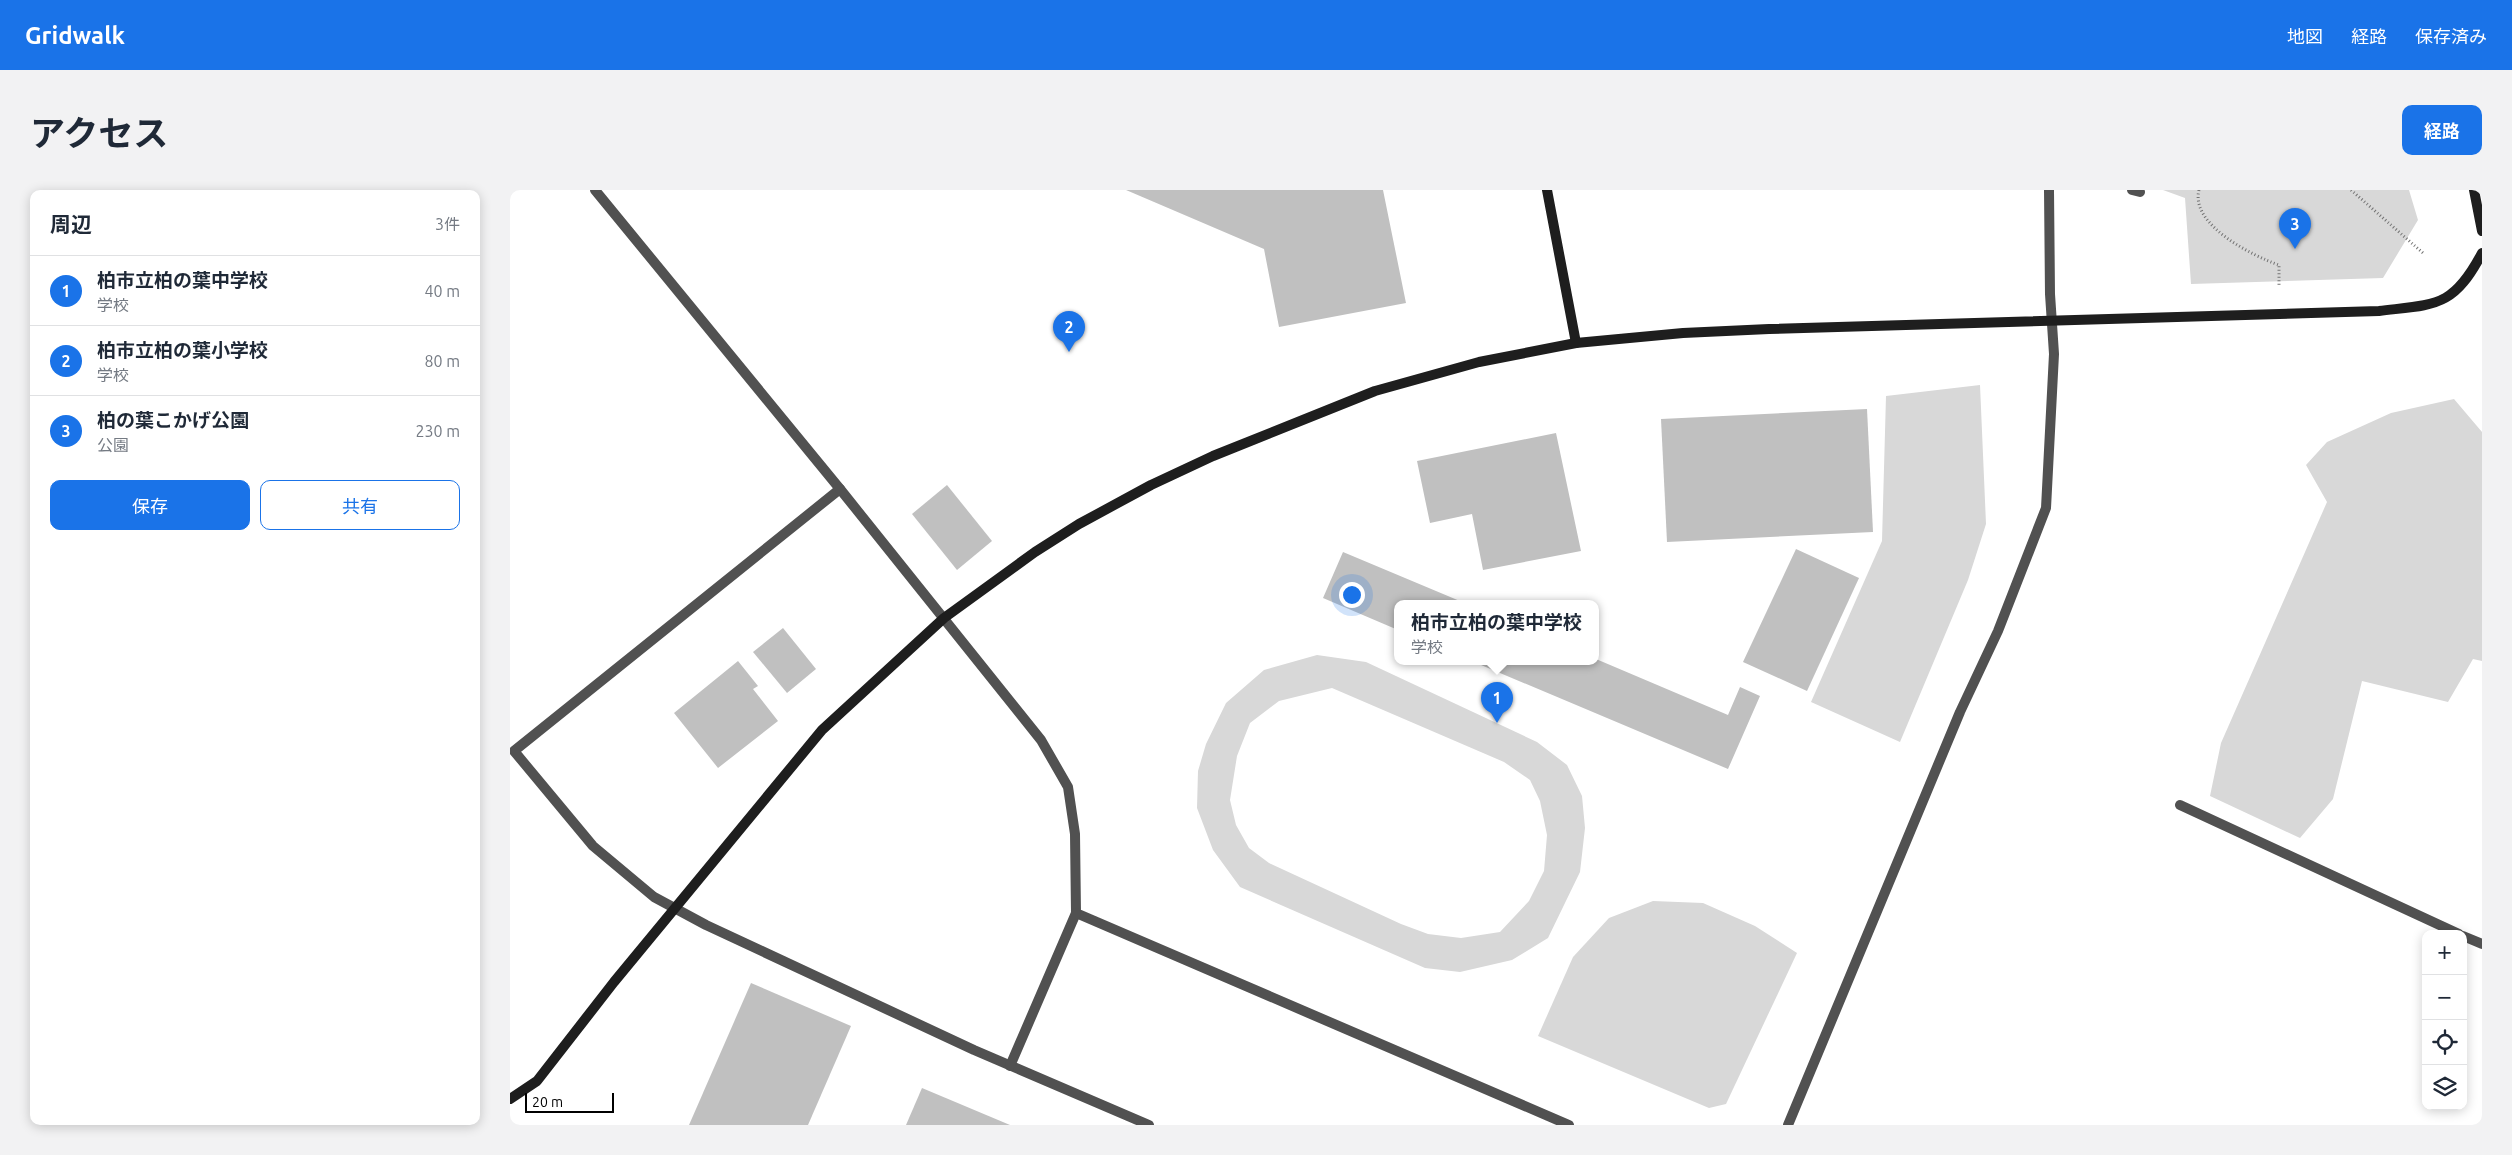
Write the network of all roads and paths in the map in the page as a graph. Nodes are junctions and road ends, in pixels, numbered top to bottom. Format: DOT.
graph roads {
  1 [pos="595,190"];
  2 [pos="1547,190"];
  3 [pos="2049,190"];
  4 [pos="2200,190"];
  5 [pos="2351,190"];
  6 [pos="2474,190"];
  7 [pos="2482,231"];
  8 [pos="2423,253"];
  9 [pos="2482,253"];
  10 [pos="2279,286"];
  11 [pos="2052,320"];
  12 [pos="1576,343"];
  13 [pos="840,490"];
  14 [pos="944,618"];
  15 [pos="2180,805"];
  16 [pos="676,908"];
  17 [pos="1076,913"];
  18 [pos="2450,930"];
  19 [pos="2467,938"];
  20 [pos="2482,944"];
  21 [pos="1010,1066"];
  22 [pos="510,1099"];
  23 [pos="1149,1125"];
  24 [pos="1570,1125"];
  25 [pos="1788,1125"];
  1 -- 13 [label="street"];
  2 -- 12 [label="street"];
  3 -- 11 [label="street"];
  4 -- 10 [label="path"];
  5 -- 8 [label="path"];
  6 -- 7 [label="street"];
  9 -- 11 [label="street"];
  11 -- 12 [label="street"];
  11 -- 25 [label="street"];
  12 -- 14 [label="street"];
  13 -- 14 [label="street"];
  13 -- 16 [label="street"];
  14 -- 16 [label="street"];
  14 -- 17 [label="street"];
  15 -- 18 [label="street"];
  16 -- 21 [label="street"];
  16 -- 22 [label="street"];
  17 -- 21 [label="street"];
  17 -- 24 [label="street"];
  19 -- 20 [label="street"];
  21 -- 23 [label="street"];
}
